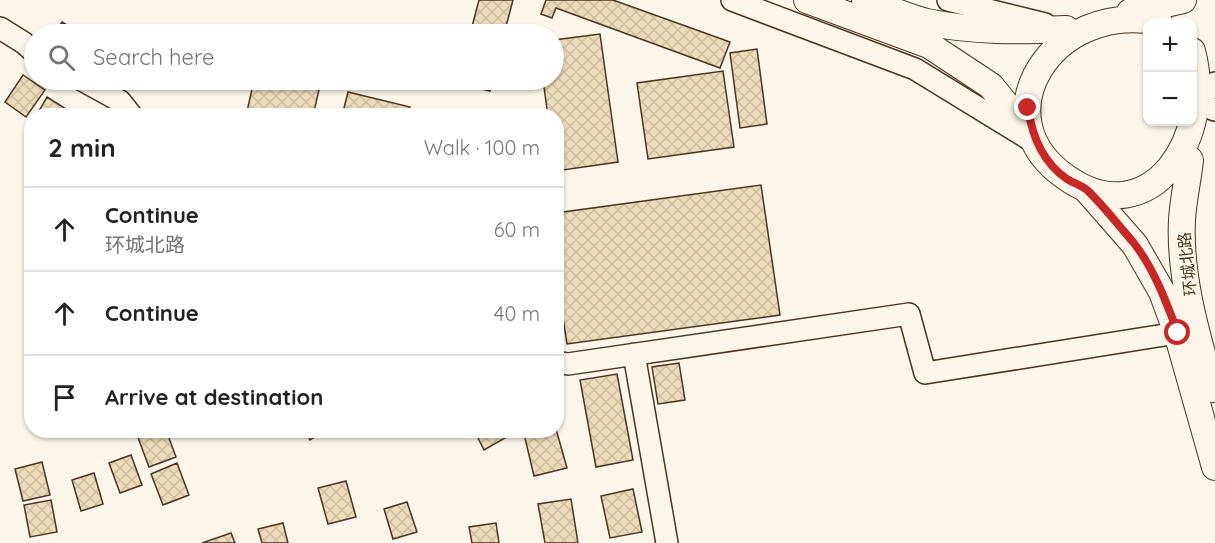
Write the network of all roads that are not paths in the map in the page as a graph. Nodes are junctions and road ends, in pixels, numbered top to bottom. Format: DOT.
graph roads {
  1 [pos="732,0"];
  2 [pos="807,0"];
  3 [pos="865,0"];
  4 [pos="948,0"];
  5 [pos="1153,0"];
  6 [pos="1183,0"];
  7 [pos="1126,13"];
  8 [pos="1149,18"];
  9 [pos="0,28"];
  10 [pos="1066,29"];
  11 [pos="24,43"];
  12 [pos="1197,60"];
  13 [pos="100,90"];
  14 [pos="1213,94"];
  15 [pos="126,108"];
  16 [pos="1036,143"];
  17 [pos="1190,160"];
  18 [pos="1086,189"];
  19 [pos="1178,333"];
  20 [pos="634,354"];
  21 [pos="564,363"];
  22 [pos="1215,401"];
  23 [pos="1215,467"];
  24 [pos="667,543"];
  1 -- 16 [label="street"];
  2 -- 16 [label="main road"];
  3 -- 10 [label="main road"];
  4 -- 10 [label="street"];
  5 -- 7 [label="street"];
  6 -- 7 [label="main road"];
  7 -- 8 [label="main road"];
  7 -- 10 [label="main road"];
  9 -- 11 [label="street"];
  10 -- 16 [label="main road"];
  12 -- 14 [label="main road"];
  13 -- 15 [label="street"];
  14 -- 17 [label="main road"];
  16 -- 18 [label="main road"];
  17 -- 18 [label="main road"];
  17 -- 22 [label="main road, 环城北路"];
  18 -- 19 [label="main road, 环城北路"];
  19 -- 20 [label="street"];
  19 -- 23 [label="main road, 环城北路"];
  20 -- 21 [label="street"];
  20 -- 24 [label="street"];
}
